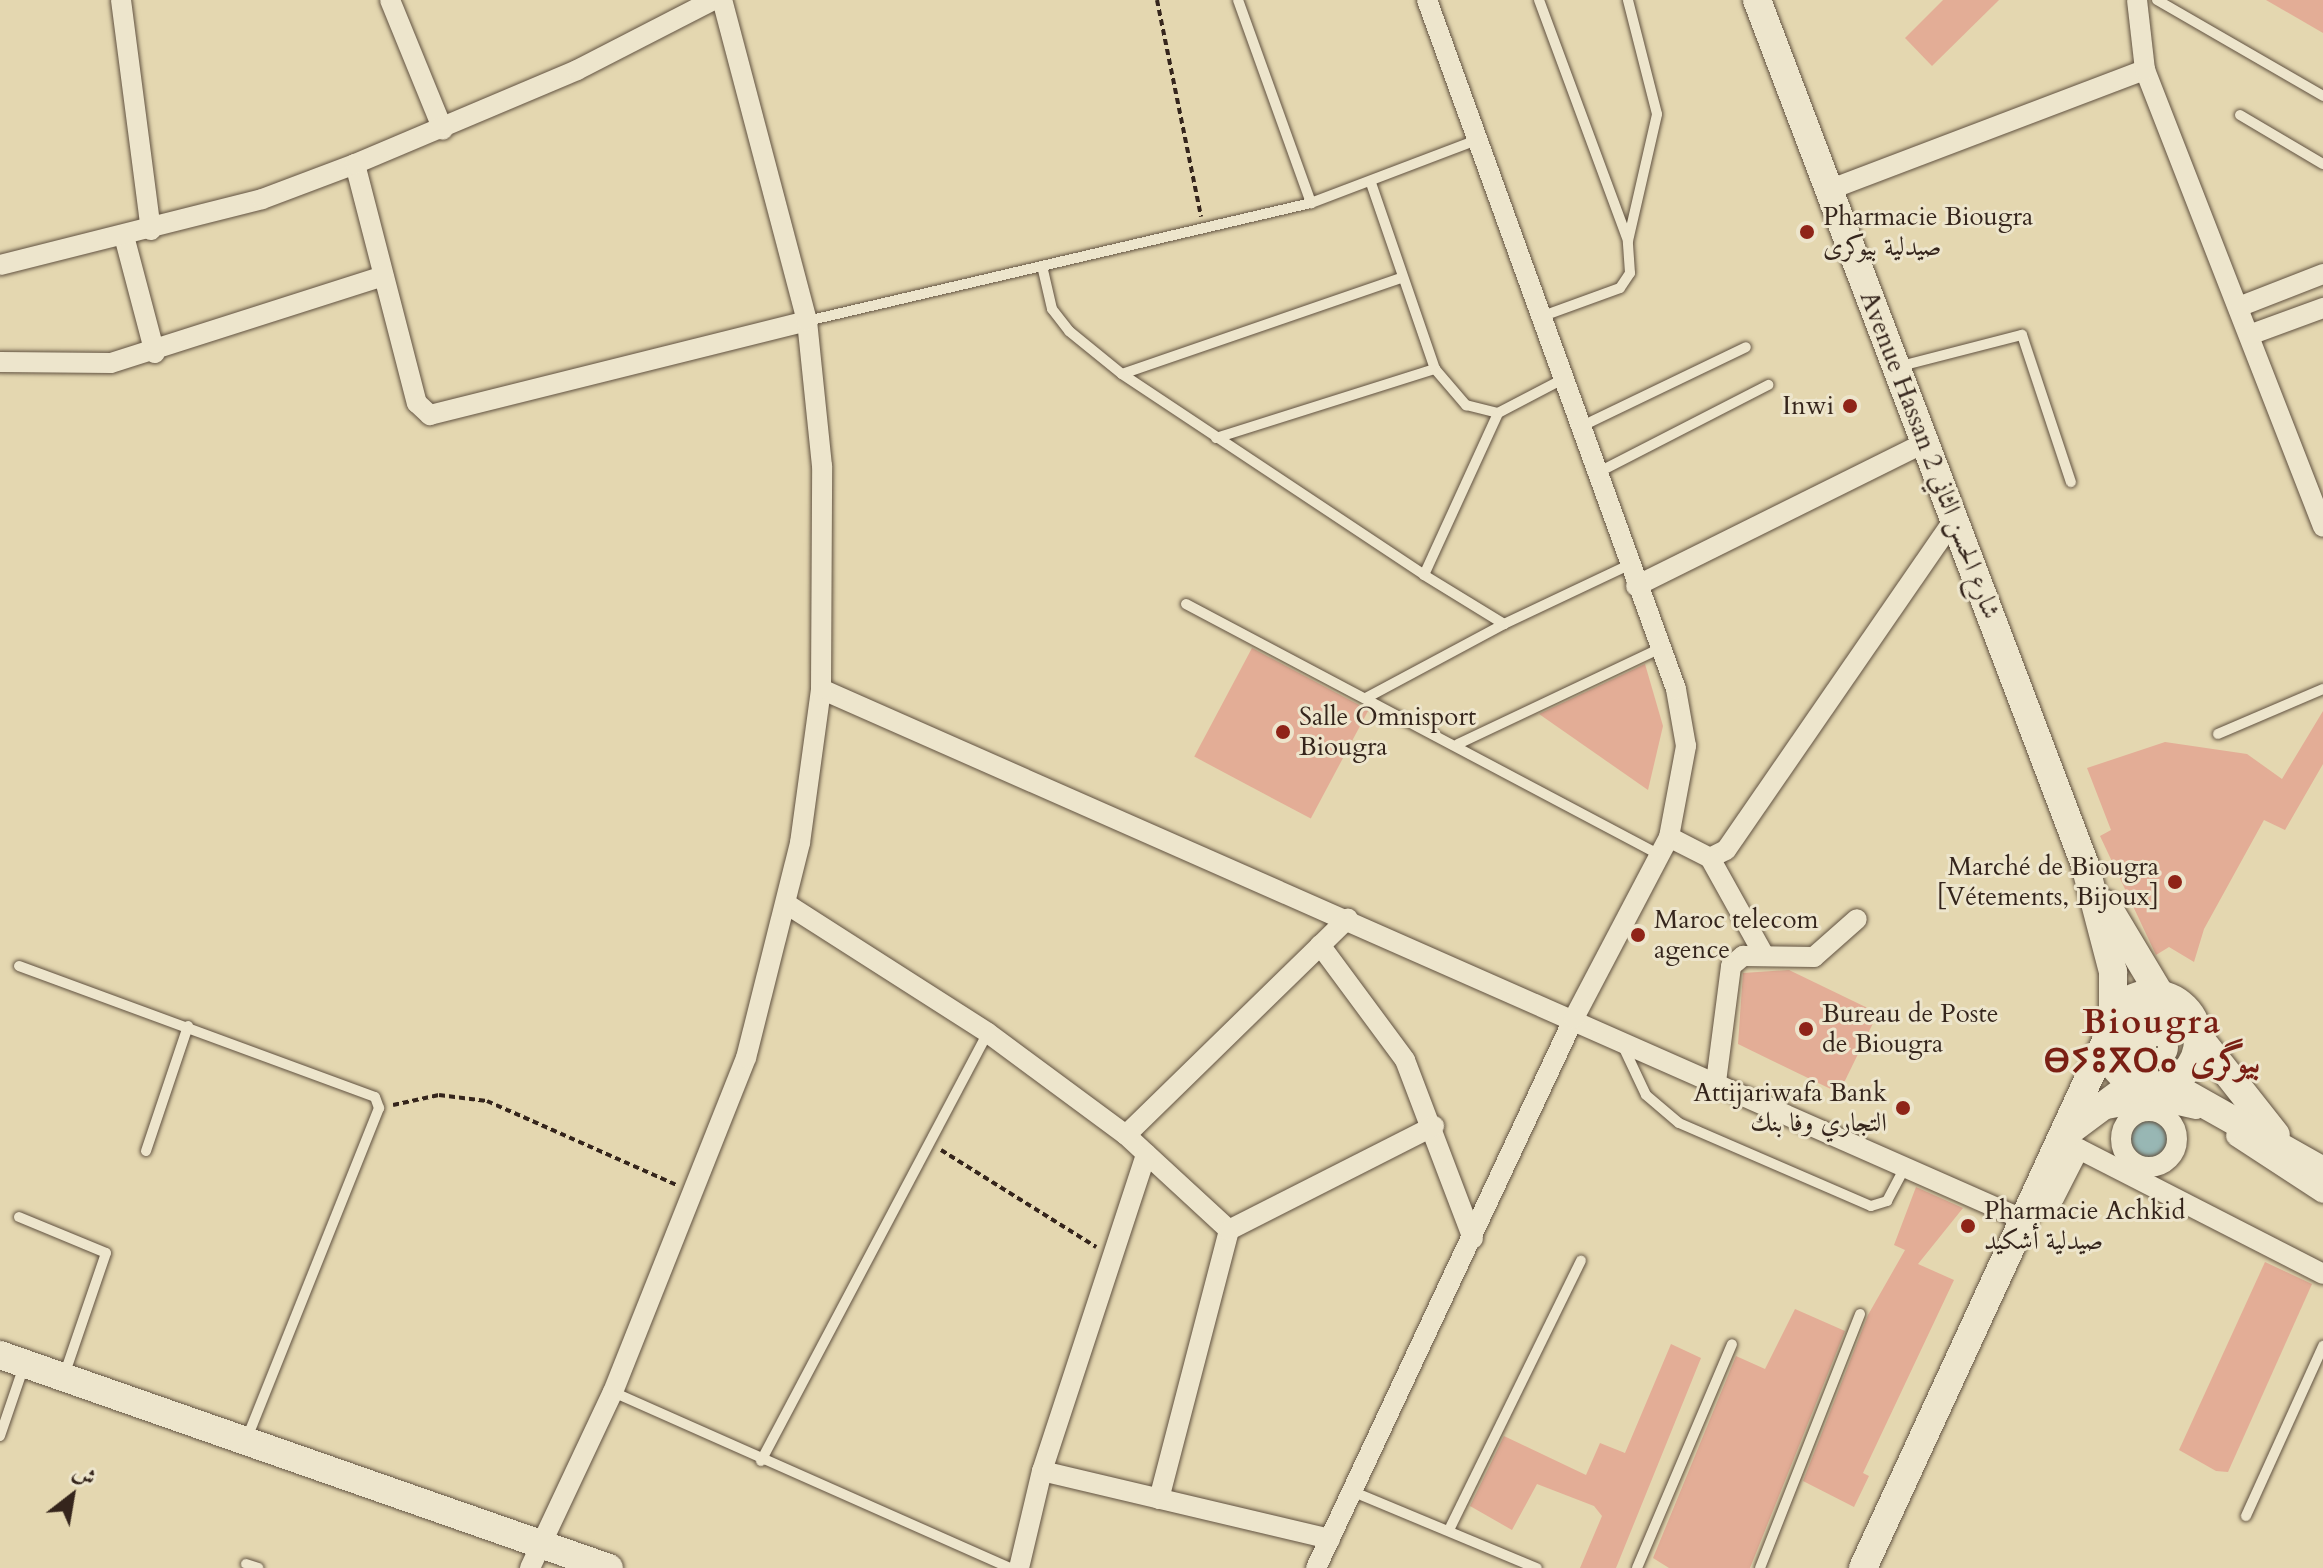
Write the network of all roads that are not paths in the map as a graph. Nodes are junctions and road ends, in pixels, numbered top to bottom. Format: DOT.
graph roads {
  1 [pos="121,0"];
  2 [pos="390,0"];
  3 [pos="713,0"];
  4 [pos="722,0"];
  5 [pos="1238,0"];
  6 [pos="1427,0"];
  7 [pos="1539,0"];
  8 [pos="1628,0"];
  9 [pos="1757,0"];
  10 [pos="2137,0"];
  11 [pos="2157,0"];
  12 [pos="2145,70"];
  13 [pos="2323,96"];
  14 [pos="2240,115"];
  15 [pos="443,130"];
  16 [pos="1474,141"];
  17 [pos="355,164"];
  18 [pos="2323,164"];
  19 [pos="1371,183"];
  20 [pos="1831,189"];
  21 [pos="1311,203"];
  22 [pos="151,230"];
  23 [pos="124,236"];
  24 [pos="1628,241"];
  25 [pos="0,265"];
  26 [pos="1043,270"];
  27 [pos="2323,274"];
  28 [pos="383,276"];
  29 [pos="1401,278"];
  30 [pos="2241,306"];
  31 [pos="2323,308"];
  32 [pos="1543,316"];
  33 [pos="807,321"];
  34 [pos="2252,334"];
  35 [pos="1746,347"];
  36 [pos="155,353"];
  37 [pos="0,362"];
  38 [pos="1896,367"];
  39 [pos="1435,369"];
  40 [pos="1122,374"];
  41 [pos="1561,380"];
  42 [pos="1768,385"];
  43 [pos="1498,413"];
  44 [pos="1580,427"];
  45 [pos="1216,438"];
  46 [pos="1924,443"];
  47 [pos="1594,475"];
  48 [pos="2071,482"];
  49 [pos="1954,520"];
  50 [pos="2323,527"];
  51 [pos="1629,565"];
  52 [pos="1424,575"];
  53 [pos="1636,586"];
  54 [pos="1186,604"];
  55 [pos="1504,624"];
  56 [pos="1661,648"];
  57 [pos="821,689"];
  58 [pos="2323,689"];
  59 [pos="1366,698"];
  60 [pos="2218,734"];
  61 [pos="1458,744"];
  62 [pos="1665,846"];
  63 [pos="1710,858"];
  64 [pos="2085,865"];
  65 [pos="788,905"];
  66 [pos="1348,918"];
  67 [pos="1857,919"];
  68 [pos="1320,945"];
  69 [pos="1764,955"];
  70 [pos="19,966"];
  71 [pos="2161,996"];
  72 [pos="1574,1018"];
  73 [pos="188,1026"];
  74 [pos="2109,1028"];
  75 [pos="988,1033"];
  76 [pos="2197,1035"];
  77 [pos="1620,1039"];
  78 [pos="1716,1082"];
  79 [pos="2134,1083"];
  80 [pos="2167,1083"];
  81 [pos="1434,1126"];
  82 [pos="1126,1135"];
  83 [pos="2060,1138"];
  84 [pos="2284,1146"];
  85 [pos="146,1151"];
  86 [pos="1146,1154"];
  87 [pos="1905,1167"];
  88 [pos="2323,1171"];
  89 [pos="2323,1193"];
  90 [pos="19,1217"];
  91 [pos="2022,1219"];
  92 [pos="1229,1230"];
  93 [pos="1473,1239"];
  94 [pos="1581,1261"];
  95 [pos="2323,1274"];
  96 [pos="1860,1314"];
  97 [pos="1732,1344"];
  98 [pos="2323,1346"];
  99 [pos="13,1359"];
  100 [pos="63,1378"];
  101 [pos="613,1392"];
  102 [pos="0,1436"];
  103 [pos="245,1441"];
  104 [pos="761,1461"];
  105 [pos="1042,1471"];
  106 [pos="1354,1492"];
  107 [pos="1159,1499"];
  108 [pos="2246,1516"];
  109 [pos="1449,1530"];
  110 [pos="1330,1539"];
  111 [pos="536,1556"];
  112 [pos="246,1564"];
  113 [pos="258,1568"];
  114 [pos="609,1568"];
  115 [pos="1011,1568"];
  116 [pos="1019,1568"];
  117 [pos="1316,1568"];
  118 [pos="1537,1568"];
  119 [pos="1637,1568"];
  120 [pos="1760,1568"];
  121 [pos="1863,1568"];
  1 -- 22 [label="street"];
  2 -- 15 [label="street"];
  3 -- 15 [label="street"];
  4 -- 33 [label="street"];
  5 -- 21 [label="lane"];
  6 -- 16 [label="street"];
  7 -- 24 [label="lane"];
  8 -- 24 [label="lane"];
  9 -- 20 [label="main road, Avenue Hassan 2 شارع الحسن الثاني"];
  10 -- 12 [label="street"];
  11 -- 13 [label="lane"];
  12 -- 20 [label="street"];
  12 -- 30 [label="street"];
  14 -- 18 [label="lane"];
  15 -- 17 [label="street"];
  16 -- 19 [label="lane"];
  16 -- 32 [label="street"];
  17 -- 22 [label="street"];
  17 -- 28 [label="street"];
  19 -- 21 [label="lane"];
  19 -- 29 [label="lane"];
  20 -- 38 [label="main road, Avenue Hassan 2 شارع الحسن الثاني"];
  21 -- 26 [label="lane"];
  22 -- 23 [label="street"];
  23 -- 25 [label="street"];
  23 -- 36 [label="street"];
  24 -- 32 [label="lane"];
  26 -- 33 [label="lane"];
  26 -- 40 [label="lane"];
  27 -- 30 [label="street"];
  28 -- 33 [label="street"];
  28 -- 36 [label="street"];
  29 -- 39 [label="lane"];
  29 -- 40 [label="lane"];
  30 -- 34 [label="street"];
  31 -- 34 [label="street"];
  32 -- 41 [label="street"];
  33 -- 57 [label="street"];
  34 -- 50 [label="street"];
  35 -- 44 [label="lane"];
  36 -- 37 [label="street"];
  38 -- 46 [label="main road, Avenue Hassan 2 شارع الحسن الثاني"];
  38 -- 48 [label="lane"];
  39 -- 43 [label="lane"];
  39 -- 45 [label="lane"];
  40 -- 45 [label="lane"];
  41 -- 43 [label="lane"];
  41 -- 44 [label="street"];
  42 -- 47 [label="lane"];
  43 -- 52 [label="lane"];
  44 -- 47 [label="street"];
  45 -- 52 [label="lane"];
  46 -- 49 [label="main road, Avenue Hassan 2 شارع الحسن الثاني"];
  46 -- 53 [label="street"];
  47 -- 51 [label="street"];
  49 -- 63 [label="street"];
  49 -- 64 [label="main road, Avenue Hassan 2 شارع الحسن الثاني"];
  51 -- 53 [label="street"];
  51 -- 55 [label="lane"];
  52 -- 55 [label="lane"];
  53 -- 56 [label="street"];
  54 -- 59 [label="lane"];
  55 -- 59 [label="lane"];
  56 -- 61 [label="lane"];
  56 -- 62 [label="street"];
  57 -- 65 [label="street"];
  57 -- 66 [label="street"];
  58 -- 60 [label="lane"];
  59 -- 61 [label="lane"];
  61 -- 62 [label="lane"];
  62 -- 63 [label="street"];
  62 -- 72 [label="street"];
  63 -- 69 [label="street"];
  64 -- 71 [label="main road"];
  64 -- 74 [label="main road"];
  65 -- 75 [label="street"];
  65 -- 101 [label="street"];
  66 -- 68 [label="street"];
  66 -- 72 [label="street"];
  67 -- 69 [label="street"];
  68 -- 81 [label="street"];
  68 -- 82 [label="street"];
  69 -- 78 [label="street"];
  70 -- 73 [label="lane"];
  71 -- 74 [label="main road"];
  71 -- 76 [label="main road"];
  72 -- 77 [label="street"];
  72 -- 93 [label="street"];
  73 -- 85 [label="lane"];
  73 -- 103 [label="lane"];
  74 -- 79 [label="main road"];
  74 -- 83 [label="main road"];
  75 -- 82 [label="street"];
  75 -- 104 [label="lane"];
  76 -- 80 [label="main road"];
  76 -- 84 [label="main road"];
  77 -- 78 [label="street"];
  77 -- 87 [label="lane"];
  78 -- 87 [label="street"];
  79 -- 80 [label="main road"];
  79 -- 83 [label="main road"];
  80 -- 84 [label="main road"];
  81 -- 92 [label="street"];
  81 -- 93 [label="street"];
  82 -- 86 [label="street"];
  83 -- 91 [label="main road"];
  84 -- 88 [label="main road"];
  86 -- 92 [label="street"];
  86 -- 105 [label="street"];
  87 -- 91 [label="street"];
  89 -- 95 [label="street"];
  90 -- 100 [label="lane"];
  91 -- 121 [label="main road"];
  92 -- 107 [label="street"];
  93 -- 106 [label="street"];
  94 -- 109 [label="lane"];
  96 -- 120 [label="lane"];
  97 -- 119 [label="lane"];
  98 -- 108 [label="lane"];
  99 -- 100 [label="main road"];
  99 -- 102 [label="lane"];
  100 -- 103 [label="main road"];
  101 -- 104 [label="lane"];
  101 -- 111 [label="street"];
  103 -- 111 [label="main road"];
  104 -- 115 [label="lane"];
  105 -- 107 [label="street"];
  105 -- 116 [label="street"];
  106 -- 109 [label="lane"];
  106 -- 110 [label="street"];
  107 -- 110 [label="street"];
  109 -- 118 [label="lane"];
  110 -- 117 [label="street"];
  111 -- 114 [label="main road"];
  112 -- 113 [label="lane"];
}
